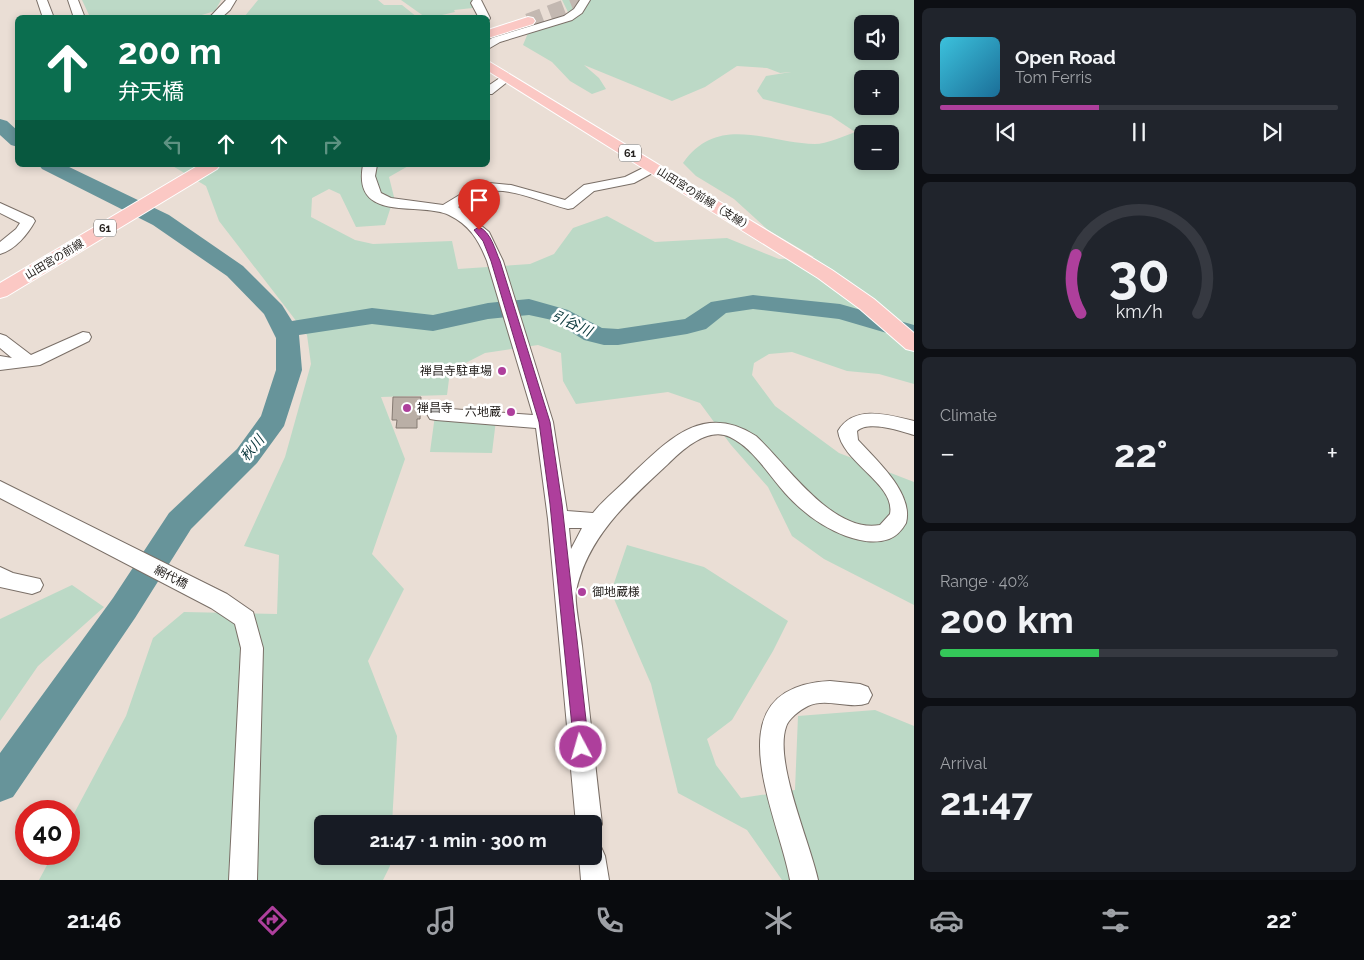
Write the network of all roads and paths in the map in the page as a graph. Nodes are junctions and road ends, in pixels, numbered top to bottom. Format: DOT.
graph roads {
  1 [pos="42,0"];
  2 [pos="72,0"];
  3 [pos="231,0"];
  4 [pos="585,0"];
  5 [pos="477,1"];
  6 [pos="48,15"];
  7 [pos="79,15"];
  8 [pos="218,15"];
  9 [pos="483,15"];
  10 [pos="528,21"];
  11 [pos="490,33"];
  12 [pos="490,44"];
  13 [pos="490,66"];
  14 [pos="507,77"];
  15 [pos="490,90"];
  16 [pos="208,167"];
  17 [pos="370,167"];
  18 [pos="653,167"];
  19 [pos="0,207"];
  20 [pos="446,209"];
  21 [pos="0,222"];
  22 [pos="27,223"];
  23 [pos="0,249"];
  24 [pos="0,292"];
  25 [pos="83,337"];
  26 [pos="0,340"];
  27 [pos="914,344"];
  28 [pos="0,362"];
  29 [pos="29,362"];
  30 [pos="436,414"];
  31 [pos="544,422"];
  32 [pos="914,428"];
  33 [pos="0,488"];
  34 [pos="558,519"];
  35 [pos="598,521"];
  36 [pos="0,576"];
  37 [pos="32,586"];
  38 [pos="566,594"];
  39 [pos="860,695"];
  40 [pos="588,815"];
  41 [pos="593,865"];
  42 [pos="243,880"];
  43 [pos="595,880"];
  44 [pos="804,880"];
  1 -- 6 [label="street"];
  2 -- 7 [label="street"];
  3 -- 8 [label="street"];
  4 -- 12 [label="street"];
  5 -- 9 [label="street"];
  10 -- 11 [label="main road"];
  13 -- 14 [label="main road, 山田宮の前線（支線） / 61"];
  14 -- 15 [label="street"];
  14 -- 18 [label="main road, 山田宮の前線（支線） / 61"];
  16 -- 24 [label="main road, 山田宮の前線 / 61"];
  17 -- 20 [label="street"];
  18 -- 20 [label="street"];
  18 -- 27 [label="main road, 山田宮の前線（支線） / 61"];
  19 -- 22 [label="street"];
  20 -- 31 [label="street"];
  21 -- 22 [label="street"];
  22 -- 23 [label="street"];
  25 -- 29 [label="street"];
  26 -- 29 [label="lane"];
  28 -- 29 [label="street"];
  30 -- 31 [label="street"];
  31 -- 34 [label="street"];
  32 -- 35 [label="street"];
  33 -- 42 [label="street, 網代橋"];
  34 -- 35 [label="street"];
  34 -- 38 [label="street"];
  35 -- 38 [label="street"];
  36 -- 37 [label="lane"];
  38 -- 40 [label="street"];
  39 -- 44 [label="street"];
  41 -- 43 [label="street"];
}
